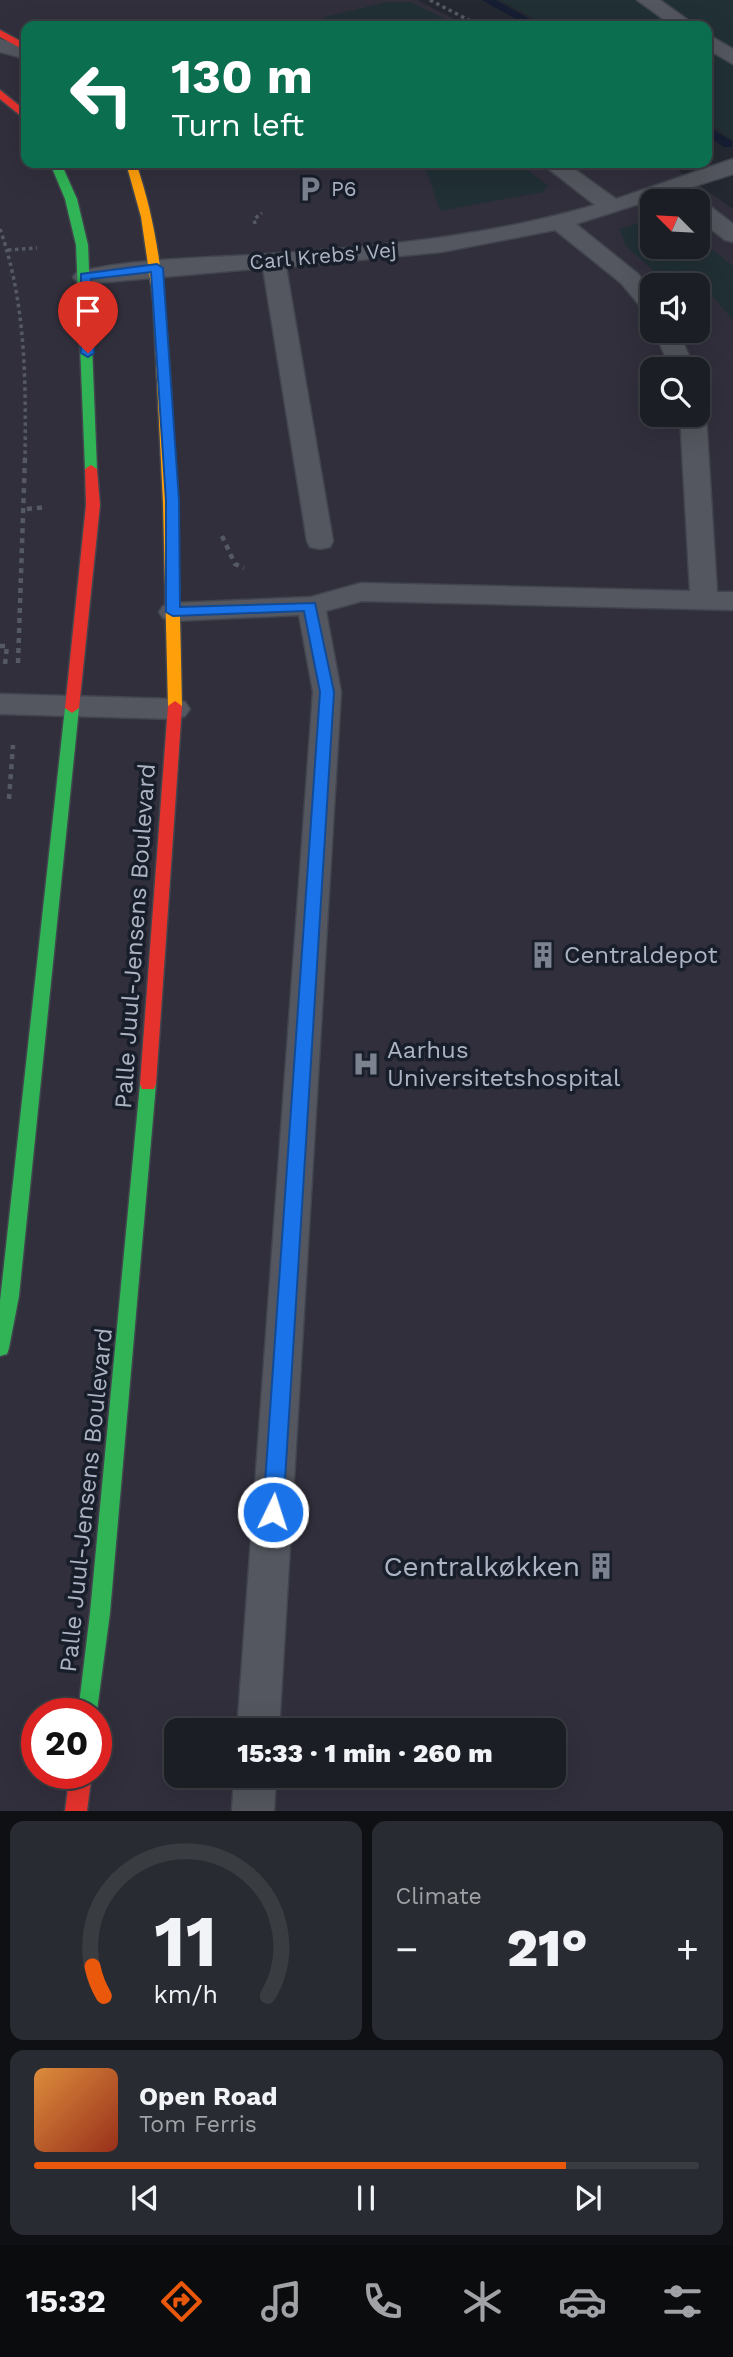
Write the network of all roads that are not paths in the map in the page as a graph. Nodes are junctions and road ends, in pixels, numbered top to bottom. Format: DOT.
graph roads {
  1 [pos="647,0"];
  2 [pos="678,21"];
  3 [pos="0,33"];
  4 [pos="712,43"];
  5 [pos="0,45"];
  6 [pos="21,48"];
  7 [pos="21,50"];
  8 [pos="733,58"];
  9 [pos="0,93"];
  10 [pos="21,112"];
  11 [pos="733,166"];
  12 [pos="57,168"];
  13 [pos="133,168"];
  14 [pos="559,168"];
  15 [pos="688,189"];
  16 [pos="640,201"];
  17 [pos="613,206"];
  18 [pos="710,217"];
  19 [pos="559,222"];
  20 [pos="733,235"];
  21 [pos="274,262"];
  22 [pos="157,268"];
  23 [pos="85,277"];
  24 [pos="640,291"];
  25 [pos="694,427"];
  26 [pos="320,541"];
  27 [pos="704,600"];
  28 [pos="733,601"];
  29 [pos="310,606"];
  30 [pos="173,612"];
  31 [pos="8,704"];
  32 [pos="74,704"];
  33 [pos="175,709"];
  34 [pos="0,1348"];
  35 [pos="90,1698"];
  36 [pos="259,1718"];
  37 [pos="254,1788"];
  38 [pos="79,1789"];
  39 [pos="76,1811"];
  40 [pos="253,1811"];
  1 -- 2 [label="lane"];
  3 -- 6 [label="street"];
  4 -- 8 [label="lane"];
  5 -- 7 [label="lane"];
  9 -- 10 [label="street"];
  11 -- 15 [label="lane, Carl Krebs' Vej"];
  12 -- 23 [label="street"];
  13 -- 22 [label="street, Palle Juul-Jensens Boulevard"];
  14 -- 17 [label="lane"];
  16 -- 17 [label="lane, Carl Krebs' Vej"];
  17 -- 19 [label="lane, Carl Krebs' Vej"];
  18 -- 20 [label="lane"];
  19 -- 21 [label="lane, Carl Krebs' Vej"];
  19 -- 24 [label="lane"];
  21 -- 22 [label="lane, Carl Krebs' Vej"];
  21 -- 26 [label="lane"];
  22 -- 23 [label="lane, Carl Krebs' Vej"];
  22 -- 30 [label="street, Palle Juul-Jensens Boulevard"];
  23 -- 32 [label="street"];
  25 -- 27 [label="lane"];
  27 -- 28 [label="lane"];
  27 -- 29 [label="lane"];
  29 -- 30 [label="lane"];
  29 -- 36 [label="lane"];
  30 -- 33 [label="street, Palle Juul-Jensens Boulevard"];
  31 -- 32 [label="lane"];
  32 -- 33 [label="lane"];
  32 -- 34 [label="street"];
  33 -- 35 [label="street, Palle Juul-Jensens Boulevard"];
  37 -- 40 [label="lane"];
  38 -- 39 [label="street"];
}
